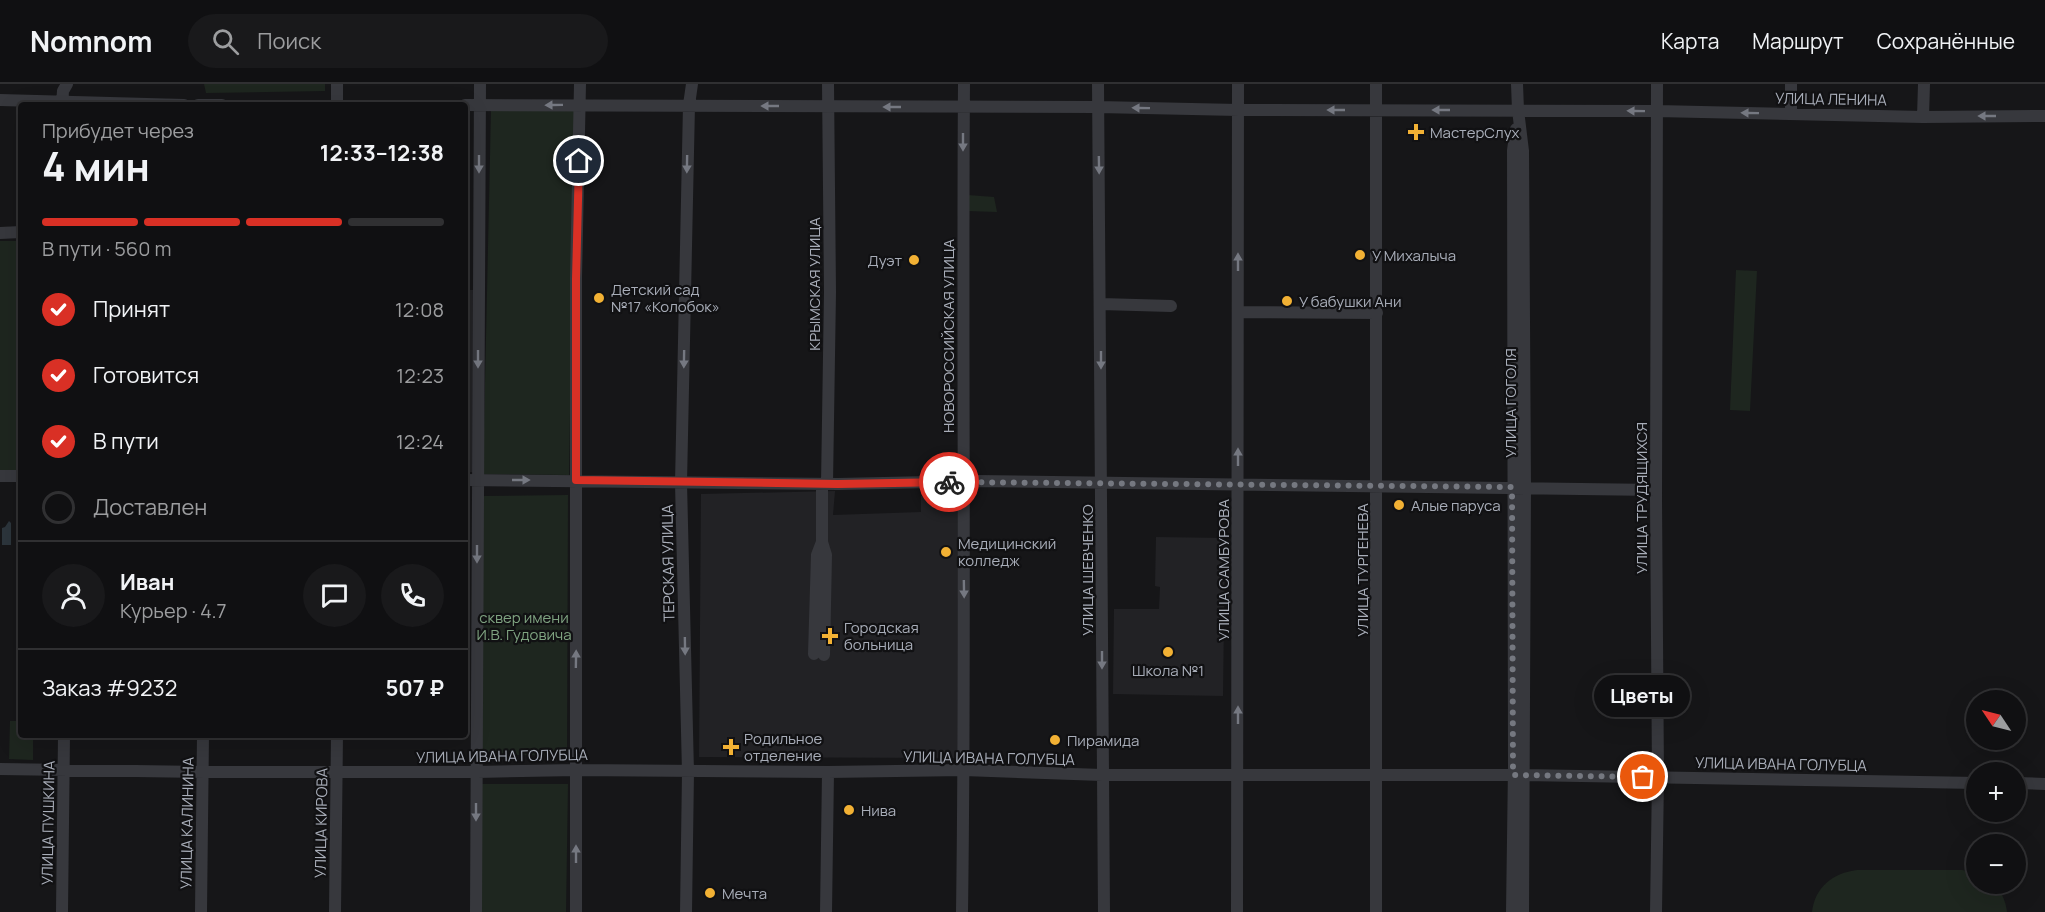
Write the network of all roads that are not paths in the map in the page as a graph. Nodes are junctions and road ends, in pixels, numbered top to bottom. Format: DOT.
graph roads {
  1 [pos="67,84"];
  2 [pos="338,84"];
  3 [pos="480,84"];
  4 [pos="580,84"];
  5 [pos="684,84"];
  6 [pos="692,84"];
  7 [pos="828,84"];
  8 [pos="964,84"];
  9 [pos="1098,84"];
  10 [pos="1238,84"];
  11 [pos="1377,84"];
  12 [pos="1517,84"];
  13 [pos="1657,84"];
  14 [pos="1791,84"];
  15 [pos="1923,84"];
  16 [pos="0,100"];
  17 [pos="41,102"];
  18 [pos="62,102"];
  19 [pos="337,102"];
  20 [pos="468,105"];
  21 [pos="579,105"];
  22 [pos="689,105"];
  23 [pos="480,106"];
  24 [pos="828,107"];
  25 [pos="963,107"];
  26 [pos="1098,107"];
  27 [pos="1238,110"];
  28 [pos="1376,110"];
  29 [pos="1518,110"];
  30 [pos="1657,111"];
  31 [pos="1791,113"];
  32 [pos="2045,116"];
  33 [pos="1923,117"];
  34 [pos="18,232"];
  35 [pos="0,233"];
  36 [pos="468,270"];
  37 [pos="478,271"];
  38 [pos="1101,304"];
  39 [pos="1171,306"];
  40 [pos="1238,312"];
  41 [pos="1377,313"];
  42 [pos="0,476"];
  43 [pos="18,476"];
  44 [pos="471,480"];
  45 [pos="576,480"];
  46 [pos="963,481"];
  47 [pos="681,483"];
  48 [pos="1102,483"];
  49 [pos="825,484"];
  50 [pos="1238,485"];
  51 [pos="1377,485"];
  52 [pos="1512,487"];
  53 [pos="1525,488"];
  54 [pos="1656,490"];
  55 [pos="819,654"];
  56 [pos="64,738"];
  57 [pos="203,738"];
  58 [pos="337,738"];
  59 [pos="0,769"];
  60 [pos="64,770"];
  61 [pos="576,770"];
  62 [pos="964,770"];
  63 [pos="337,771"];
  64 [pos="203,772"];
  65 [pos="477,772"];
  66 [pos="688,772"];
  67 [pos="828,772"];
  68 [pos="1238,773"];
  69 [pos="1102,775"];
  70 [pos="1377,775"];
  71 [pos="1519,775"];
  72 [pos="1658,777"];
  73 [pos="1966,783"];
  74 [pos="2026,783"];
  75 [pos="2045,784"];
  76 [pos="62,912"];
  77 [pos="201,912"];
  78 [pos="335,912"];
  79 [pos="476,912"];
  80 [pos="576,912"];
  81 [pos="686,912"];
  82 [pos="826,912"];
  83 [pos="962,912"];
  84 [pos="1104,912"];
  85 [pos="1237,912"];
  86 [pos="1377,912"];
  87 [pos="1512,912"];
  88 [pos="1523,912"];
  89 [pos="1656,912"];
  1 -- 18 [label="street"];
  2 -- 19 [label="street"];
  3 -- 23 [label="street"];
  4 -- 21 [label="street"];
  5 -- 22 [label="street, ТЕРСКАЯ УЛИЦА"];
  6 -- 22 [label="street, ТЕРСКАЯ УЛИЦА"];
  7 -- 24 [label="street, КРЫМСКАЯ УЛИЦА"];
  8 -- 25 [label="street, НОВОРОССИЙСКАЯ УЛИЦА"];
  9 -- 26 [label="street, УЛИЦА ШЕВЧЕНКО"];
  10 -- 27 [label="street, УЛИЦА САМБУРОВА"];
  11 -- 28 [label="street, УЛИЦА ТУРГЕНЕВА"];
  12 -- 29 [label="street, УЛИЦА ГОГОЛЯ"];
  13 -- 30 [label="street, УЛИЦА ТРУДЯЩИХСЯ"];
  14 -- 31 [label="street"];
  15 -- 33 [label="street"];
  16 -- 17 [label="street"];
  20 -- 23 [label="street, УЛИЦА ЛЕНИНА"];
  21 -- 22 [label="street, УЛИЦА ЛЕНИНА"];
  21 -- 23 [label="street, УЛИЦА ЛЕНИНА, one-way"];
  21 -- 45 [label="street"];
  24 -- 22 [label="street, УЛИЦА ЛЕНИНА, one-way"];
  22 -- 47 [label="street, ТЕРСКАЯ УЛИЦА, one-way"];
  23 -- 37 [label="street, one-way"];
  25 -- 24 [label="street, УЛИЦА ЛЕНИНА, one-way"];
  24 -- 49 [label="street, КРЫМСКАЯ УЛИЦА"];
  25 -- 26 [label="street, УЛИЦА ЛЕНИНА"];
  25 -- 46 [label="street, НОВОРОССИЙСКАЯ УЛИЦА, one-way"];
  27 -- 26 [label="street, УЛИЦА ЛЕНИНА, one-way"];
  26 -- 38 [label="street, УЛИЦА ШЕВЧЕНКО, one-way"];
  28 -- 27 [label="street, УЛИЦА ЛЕНИНА, one-way"];
  40 -- 27 [label="street, УЛИЦА САМБУРОВА, one-way"];
  29 -- 28 [label="street, УЛИЦА ЛЕНИНА, one-way"];
  28 -- 41 [label="street, УЛИЦА ТУРГЕНЕВА"];
  30 -- 29 [label="street, УЛИЦА ЛЕНИНА, one-way"];
  29 -- 52 [label="street, УЛИЦА ГОГОЛЯ"];
  29 -- 53 [label="street, УЛИЦА ГОГОЛЯ"];
  31 -- 30 [label="street, УЛИЦА ЛЕНИНА, one-way"];
  30 -- 54 [label="street, УЛИЦА ТРУДЯЩИХСЯ"];
  31 -- 33 [label="street, УЛИЦА ЛЕНИНА"];
  32 -- 33 [label="street, УЛИЦА ЛЕНИНА, one-way"];
  34 -- 35 [label="street"];
  36 -- 37 [label="street"];
  37 -- 44 [label="street, one-way"];
  38 -- 39 [label="street"];
  38 -- 48 [label="street, УЛИЦА ШЕВЧЕНКО, one-way"];
  40 -- 41 [label="street"];
  50 -- 40 [label="street, УЛИЦА САМБУРОВА, one-way"];
  41 -- 51 [label="street, УЛИЦА ТУРГЕНЕВА"];
  42 -- 43 [label="street"];
  44 -- 45 [label="street, one-way"];
  44 -- 65 [label="street, one-way"];
  45 -- 47 [label="street"];
  61 -- 45 [label="street, one-way"];
  46 -- 48 [label="street"];
  46 -- 49 [label="street"];
  46 -- 62 [label="street, НОВОРОССИЙСКАЯ УЛИЦА, one-way"];
  47 -- 49 [label="street"];
  47 -- 66 [label="street, ТЕРСКАЯ УЛИЦА, one-way"];
  48 -- 50 [label="street"];
  48 -- 69 [label="street, УЛИЦА ШЕВЧЕНКО, one-way"];
  49 -- 55 [label="street, КРЫМСКАЯ УЛИЦА"];
  50 -- 51 [label="street"];
  68 -- 50 [label="street, УЛИЦА САМБУРОВА, one-way"];
  51 -- 52 [label="street"];
  51 -- 70 [label="street, УЛИЦА ТУРГЕНЕВА"];
  52 -- 53 [label="street"];
  52 -- 71 [label="street, УЛИЦА ГОГОЛЯ"];
  53 -- 54 [label="street"];
  53 -- 71 [label="street, УЛИЦА ГОГОЛЯ"];
  54 -- 72 [label="street, УЛИЦА ТРУДЯЩИХСЯ"];
  56 -- 60 [label="street, УЛИЦА ПУШКИНА"];
  57 -- 64 [label="street, УЛИЦА КАЛИНИНА"];
  58 -- 63 [label="street, УЛИЦА КИРОВА"];
  59 -- 60 [label="street, УЛИЦА ИВАНА ГОЛУБЦА"];
  60 -- 64 [label="street, УЛИЦА ИВАНА ГОЛУБЦА"];
  60 -- 76 [label="street, УЛИЦА ПУШКИНА"];
  61 -- 65 [label="street, УЛИЦА ИВАНА ГОЛУБЦА"];
  61 -- 66 [label="street, УЛИЦА ИВАНА ГОЛУБЦА"];
  80 -- 61 [label="street, one-way"];
  62 -- 67 [label="street, УЛИЦА ИВАНА ГОЛУБЦА"];
  62 -- 69 [label="street, УЛИЦА ИВАНА ГОЛУБЦА"];
  62 -- 83 [label="street, НОВОРОССИЙСКАЯ УЛИЦА"];
  63 -- 64 [label="street, УЛИЦА ИВАНА ГОЛУБЦА"];
  63 -- 65 [label="street, УЛИЦА ИВАНА ГОЛУБЦА"];
  63 -- 78 [label="street, УЛИЦА КИРОВА"];
  64 -- 77 [label="street, УЛИЦА КАЛИНИНА"];
  65 -- 79 [label="street, one-way"];
  66 -- 67 [label="street, УЛИЦА ИВАНА ГОЛУБЦА"];
  66 -- 81 [label="street, ТЕРСКАЯ УЛИЦА"];
  67 -- 82 [label="street"];
  68 -- 69 [label="street, УЛИЦА ИВАНА ГОЛУБЦА"];
  68 -- 70 [label="street, УЛИЦА ИВАНА ГОЛУБЦА"];
  68 -- 85 [label="street, УЛИЦА САМБУРОВА"];
  69 -- 84 [label="street, УЛИЦА ШЕВЧЕНКО"];
  70 -- 71 [label="street, УЛИЦА ИВАНА ГОЛУБЦА"];
  70 -- 86 [label="street, УЛИЦА ТУРГЕНЕВА"];
  71 -- 72 [label="street, УЛИЦА ИВАНА ГОЛУБЦА"];
  71 -- 87 [label="street, УЛИЦА ГОГОЛЯ"];
  71 -- 88 [label="street, УЛИЦА ГОГОЛЯ"];
  72 -- 73 [label="street, УЛИЦА ИВАНА ГОЛУБЦА"];
  72 -- 89 [label="street, УЛИЦА ТРУДЯЩИХСЯ"];
  74 -- 75 [label="street"];
}
